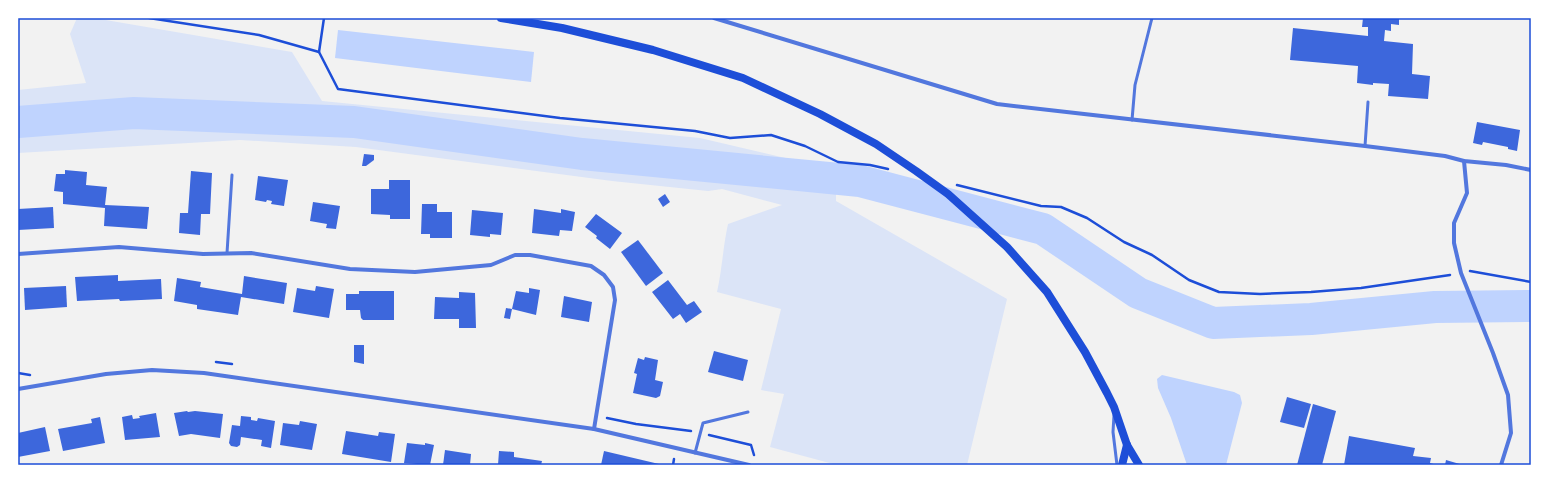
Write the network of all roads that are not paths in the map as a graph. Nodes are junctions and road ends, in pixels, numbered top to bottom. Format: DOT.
graph roads {
  1 [pos="501,18"];
  2 [pos="714,18"];
  3 [pos="1152,18"];
  4 [pos="1368,102"];
  5 [pos="1132,120"];
  6 [pos="1365,146"];
  7 [pos="1464,161"];
  8 [pos="1531,170"];
  9 [pos="232,175"];
  10 [pos="226,253"];
  11 [pos="18,254"];
  12 [pos="18,389"];
  13 [pos="1114,407"];
  14 [pos="748,412"];
  15 [pos="594,429"];
  16 [pos="1127,445"];
  17 [pos="695,453"];
  18 [pos="749,465"];
  19 [pos="1117,465"];
  20 [pos="1122,465"];
  21 [pos="1139,465"];
  22 [pos="1501,465"];
  1 -- 13 [label="main road"];
  2 -- 5 [label="street"];
  3 -- 5 [label="lane"];
  4 -- 6 [label="lane"];
  5 -- 6 [label="street"];
  6 -- 7 [label="street"];
  7 -- 8 [label="street"];
  7 -- 22 [label="street"];
  9 -- 10 [label="lane"];
  10 -- 11 [label="street"];
  10 -- 15 [label="street"];
  12 -- 15 [label="street"];
  13 -- 16 [label="main road"];
  13 -- 19 [label="lane"];
  14 -- 17 [label="lane"];
  15 -- 17 [label="street"];
  16 -- 20 [label="main road"];
  16 -- 21 [label="main road"];
  17 -- 18 [label="street"];
}
